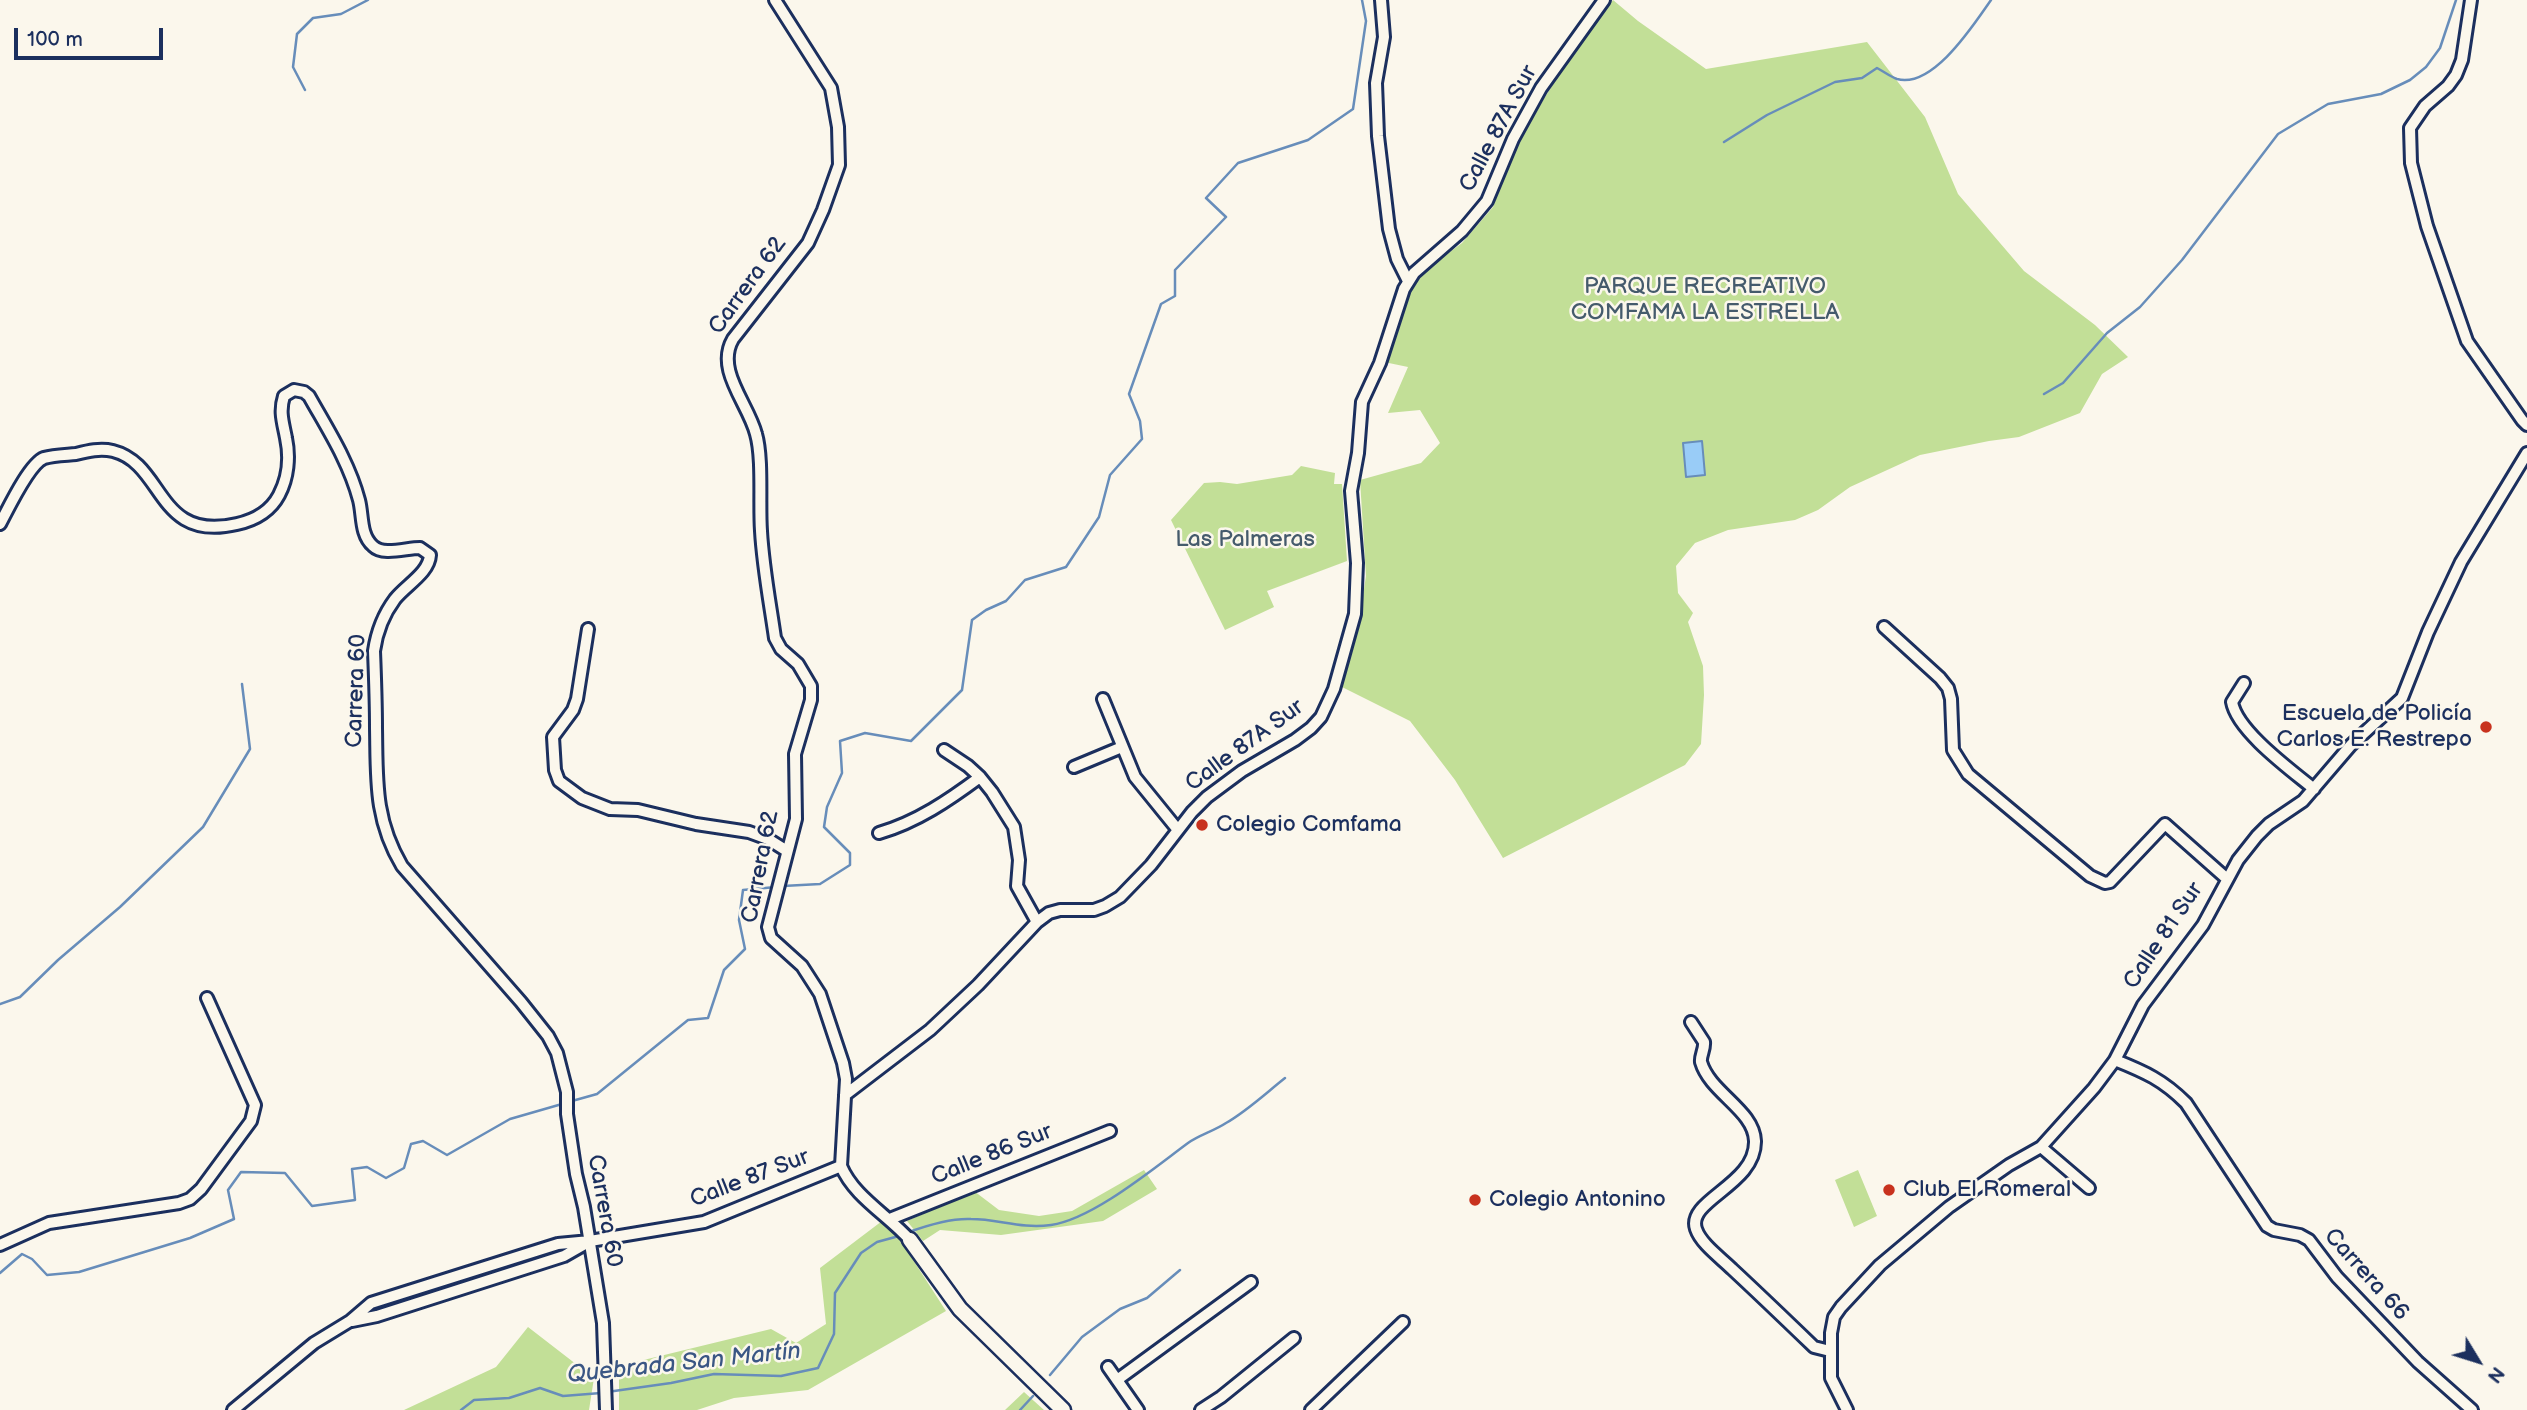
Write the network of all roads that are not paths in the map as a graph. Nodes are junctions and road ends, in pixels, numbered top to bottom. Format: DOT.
graph roads {
  1 [pos="775,0"];
  2 [pos="1381,0"];
  3 [pos="1604,0"];
  4 [pos="2471,0"];
  5 [pos="1408,281"];
  6 [pos="2527,425"];
  7 [pos="2527,453"];
  8 [pos="0,524"];
  9 [pos="1884,627"];
  10 [pos="588,628"];
  11 [pos="2244,683"];
  12 [pos="1103,699"];
  13 [pos="1122,747"];
  14 [pos="944,750"];
  15 [pos="1074,767"];
  16 [pos="980,777"];
  17 [pos="2314,789"];
  18 [pos="1178,830"];
  19 [pos="879,833"];
  20 [pos="787,851"];
  21 [pos="2227,878"];
  22 [pos="1037,922"];
  23 [pos="207,998"];
  24 [pos="1691,1022"];
  25 [pos="2115,1060"];
  26 [pos="845,1095"];
  27 [pos="1110,1131"];
  28 [pos="2041,1147"];
  29 [pos="841,1166"];
  30 [pos="2089,1188"];
  31 [pos="890,1219"];
  32 [pos="910,1240"];
  33 [pos="590,1241"];
  34 [pos="0,1245"];
  35 [pos="1251,1282"];
  36 [pos="1403,1322"];
  37 [pos="1294,1338"];
  38 [pos="1830,1351"];
  39 [pos="1108,1367"];
  40 [pos="1117,1380"];
  41 [pos="606,1407"];
  42 [pos="233,1410"];
  43 [pos="1063,1410"];
  44 [pos="1138,1410"];
  45 [pos="1201,1410"];
  46 [pos="1311,1410"];
  47 [pos="1847,1410"];
  48 [pos="2472,1410"];
  1 -- 20 [label="street, Carrera 62"];
  2 -- 5 [label="street"];
  3 -- 5 [label="street, Calle 87A Sur"];
  4 -- 6 [label="street"];
  5 -- 18 [label="street, Calle 87A Sur"];
  7 -- 17 [label="street, Calle 81 Sur"];
  8 -- 33 [label="street, Carrera 60"];
  9 -- 21 [label="street"];
  10 -- 20 [label="street"];
  11 -- 17 [label="street"];
  12 -- 13 [label="street"];
  13 -- 15 [label="street"];
  13 -- 18 [label="street"];
  14 -- 16 [label="street"];
  16 -- 19 [label="street"];
  16 -- 22 [label="street"];
  17 -- 21 [label="street, Calle 81 Sur"];
  18 -- 22 [label="street, Calle 87A Sur"];
  20 -- 26 [label="street, Carrera 62"];
  21 -- 25 [label="street, Calle 81 Sur"];
  22 -- 26 [label="street, Calle 87A Sur"];
  23 -- 34 [label="street"];
  24 -- 38 [label="street"];
  25 -- 28 [label="street, Calle 81 Sur"];
  25 -- 48 [label="street, Carrera 66"];
  26 -- 29 [label="street, Carrera 62"];
  27 -- 31 [label="street, Calle 86 Sur"];
  28 -- 30 [label="street"];
  28 -- 38 [label="street, Calle 81 Sur"];
  29 -- 31 [label="street"];
  29 -- 33 [label="street, Calle 87 Sur"];
  31 -- 32 [label="street"];
  32 -- 43 [label="street"];
  33 -- 41 [label="street, Carrera 60"];
  33 -- 42 [label="street, Calle 87 Sur"];
  35 -- 40 [label="street"];
  36 -- 46 [label="street"];
  37 -- 45 [label="street"];
  38 -- 47 [label="street, Calle 81 Sur"];
  39 -- 40 [label="street"];
  40 -- 44 [label="street"];
}
